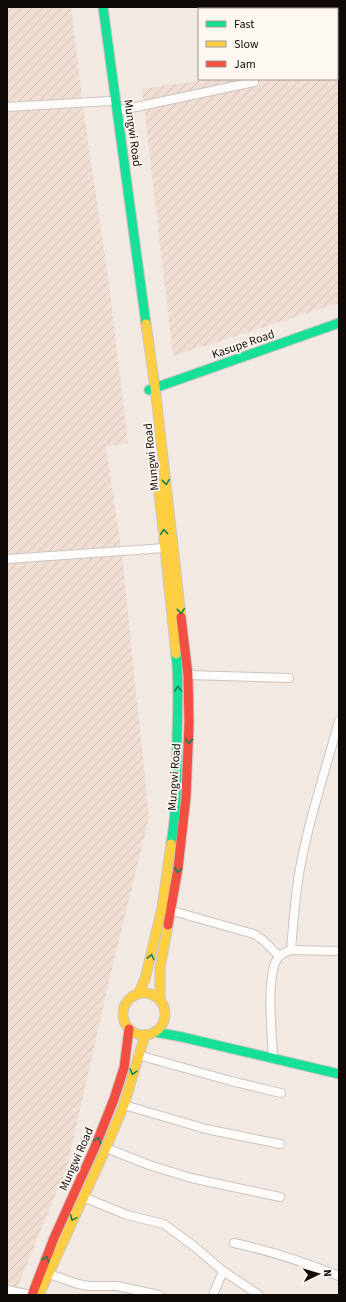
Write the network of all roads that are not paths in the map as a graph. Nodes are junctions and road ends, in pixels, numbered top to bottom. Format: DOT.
graph roads {
  1 [pos="97,7"];
  2 [pos="103,7"];
  3 [pos="254,82"];
  4 [pos="110,102"];
  5 [pos="7,107"];
  6 [pos="118,111"];
  7 [pos="339,323"];
  8 [pos="152,389"];
  9 [pos="166,548"];
  10 [pos="7,559"];
  11 [pos="188,675"];
  12 [pos="289,678"];
  13 [pos="339,721"];
  14 [pos="167,909"];
  15 [pos="291,950"];
  16 [pos="339,951"];
  17 [pos="279,956"];
  18 [pos="138,994"];
  19 [pos="160,1000"];
  20 [pos="165,1019"];
  21 [pos="129,1029"];
  22 [pos="150,1034"];
  23 [pos="182,1037"];
  24 [pos="138,1055"];
  25 [pos="273,1059"];
  26 [pos="339,1074"];
  27 [pos="282,1093"];
  28 [pos="124,1105"];
  29 [pos="280,1144"];
  30 [pos="106,1148"];
  31 [pos="82,1197"];
  32 [pos="280,1197"];
  33 [pos="234,1243"];
  34 [pos="223,1271"];
  35 [pos="49,1274"];
  36 [pos="339,1276"];
  37 [pos="7,1290"];
  38 [pos="31,1295"];
  39 [pos="39,1295"];
  40 [pos="160,1295"];
  41 [pos="213,1295"];
  42 [pos="259,1295"];
  1 -- 4 [label="main road, Mungwi Road"];
  2 -- 6 [label="main road, Mungwi Road"];
  3 -- 6 [label="street"];
  4 -- 5 [label="street"];
  4 -- 8 [label="main road, Mungwi Road"];
  6 -- 8 [label="main road, Mungwi Road"];
  7 -- 8 [label="main road, Kasupe Road"];
  9 -- 8 [label="main road, Mungwi Road, one-way"];
  8 -- 11 [label="main road, Mungwi Road, one-way"];
  9 -- 10 [label="street"];
  14 -- 9 [label="main road, Mungwi Road, one-way"];
  11 -- 12 [label="street"];
  11 -- 14 [label="main road, Mungwi Road, one-way"];
  13 -- 15 [label="street"];
  14 -- 17 [label="street"];
  18 -- 14 [label="main road, Mungwi Road, one-way"];
  14 -- 19 [label="main road, Mungwi Road"];
  15 -- 16 [label="street"];
  15 -- 17 [label="street"];
  17 -- 25 [label="street"];
  18 -- 19 [label="main road"];
  18 -- 21 [label="main road"];
  19 -- 20 [label="main road"];
  20 -- 22 [label="main road"];
  20 -- 23 [label="main road"];
  21 -- 22 [label="main road"];
  38 -- 21 [label="main road, Mungwi Road, one-way"];
  22 -- 23 [label="main road"];
  22 -- 24 [label="main road, Mungwi Road"];
  23 -- 25 [label="main road"];
  24 -- 27 [label="street"];
  24 -- 28 [label="main road, Mungwi Road, one-way"];
  25 -- 26 [label="main road"];
  28 -- 29 [label="street"];
  28 -- 30 [label="main road, Mungwi Road"];
  30 -- 31 [label="main road, Mungwi Road"];
  30 -- 32 [label="street"];
  31 -- 34 [label="street"];
  31 -- 35 [label="main road, Mungwi Road, one-way"];
  33 -- 36 [label="street"];
  34 -- 41 [label="street"];
  34 -- 42 [label="street"];
  35 -- 39 [label="main road, Mungwi Road"];
  35 -- 40 [label="street"];
  37 -- 38 [label="street"];
}
